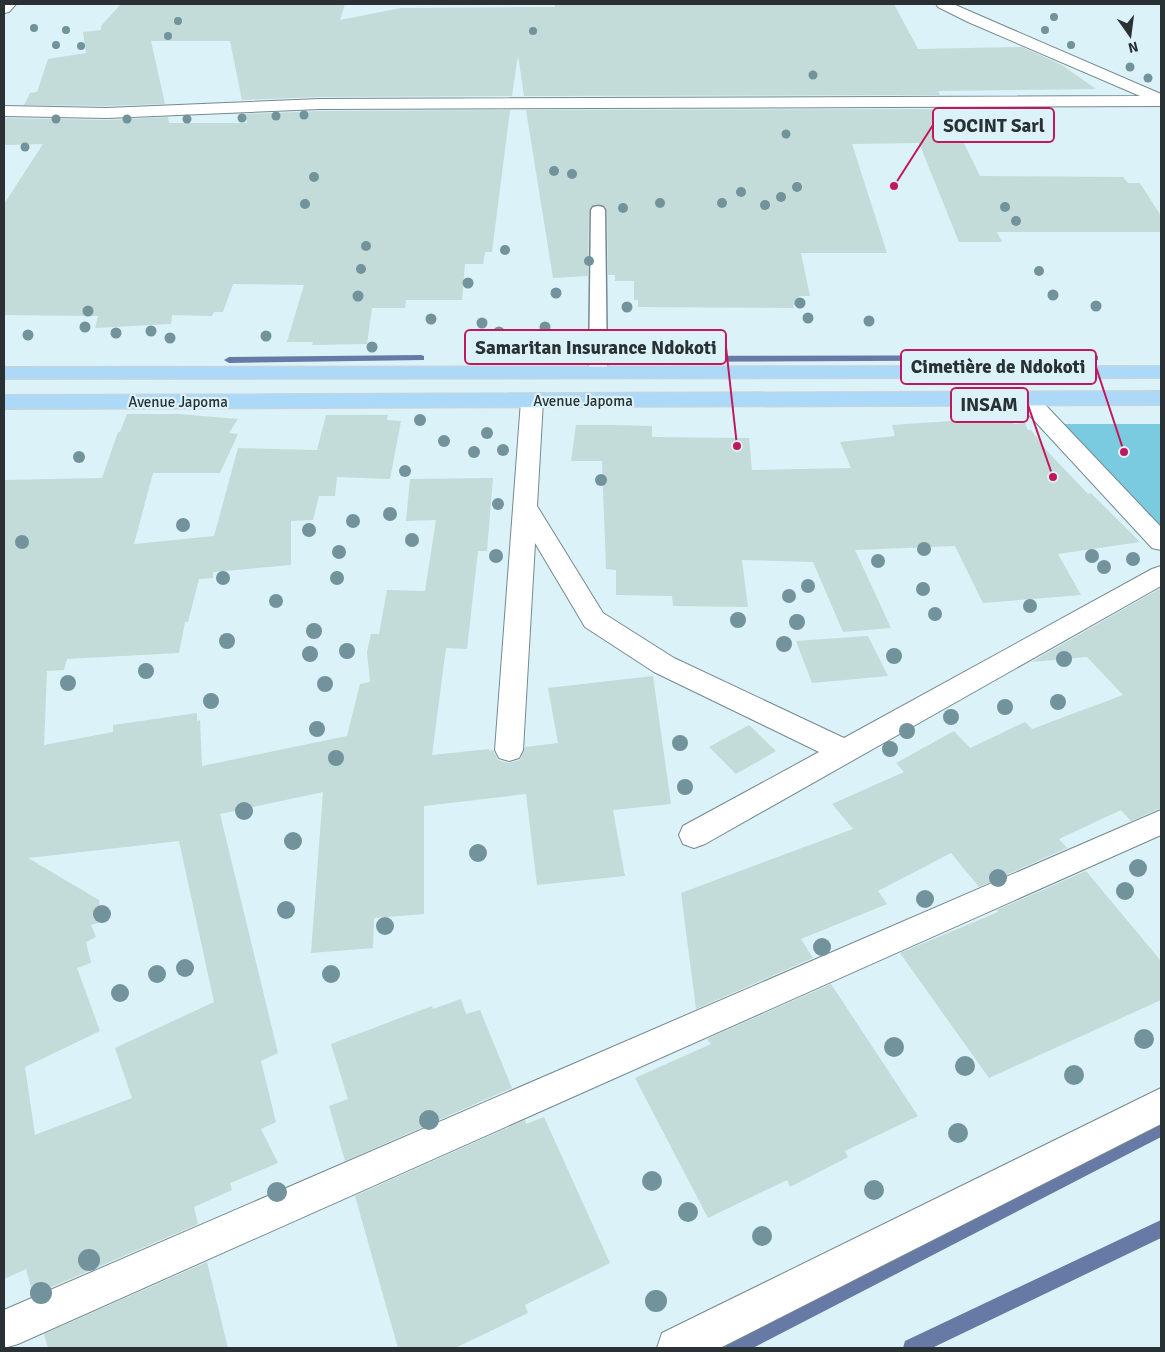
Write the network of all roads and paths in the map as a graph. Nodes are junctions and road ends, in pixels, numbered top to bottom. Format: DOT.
graph roads {
  1 [pos="9,4"];
  2 [pos="943,4"];
  3 [pos="4,9"];
  4 [pos="1161,100"];
  5 [pos="4,111"];
  6 [pos="598,210"];
  7 [pos="598,372"];
  8 [pos="1161,372"];
  9 [pos="4,373"];
  10 [pos="1161,398"];
  11 [pos="1027,399"];
  12 [pos="532,401"];
  13 [pos="4,402"];
  14 [pos="525,506"];
  15 [pos="1161,542"];
  16 [pos="1161,575"];
  17 [pos="509,750"];
  18 [pos="844,751"];
  19 [pos="1161,822"];
  20 [pos="694,835"];
  21 [pos="1161,1106"];
  22 [pos="4,1330"];
  23 [pos="677,1348"];
  1 -- 3 [label="street"];
  2 -- 4 [label="street"];
  4 -- 5 [label="street"];
  6 -- 7 [label="lane"];
  7 -- 8 [label="main road, Avenue Japoma"];
  7 -- 9 [label="main road, Avenue Japoma"];
  10 -- 11 [label="main road, Avenue Japoma"];
  11 -- 12 [label="main road, Avenue Japoma"];
  11 -- 15 [label="street"];
  12 -- 13 [label="main road, Avenue Japoma"];
  12 -- 14 [label="street"];
  14 -- 17 [label="street"];
  14 -- 18 [label="street"];
  16 -- 18 [label="street"];
  18 -- 20 [label="street"];
  19 -- 22 [label="street"];
  21 -- 23 [label="street"];
}
